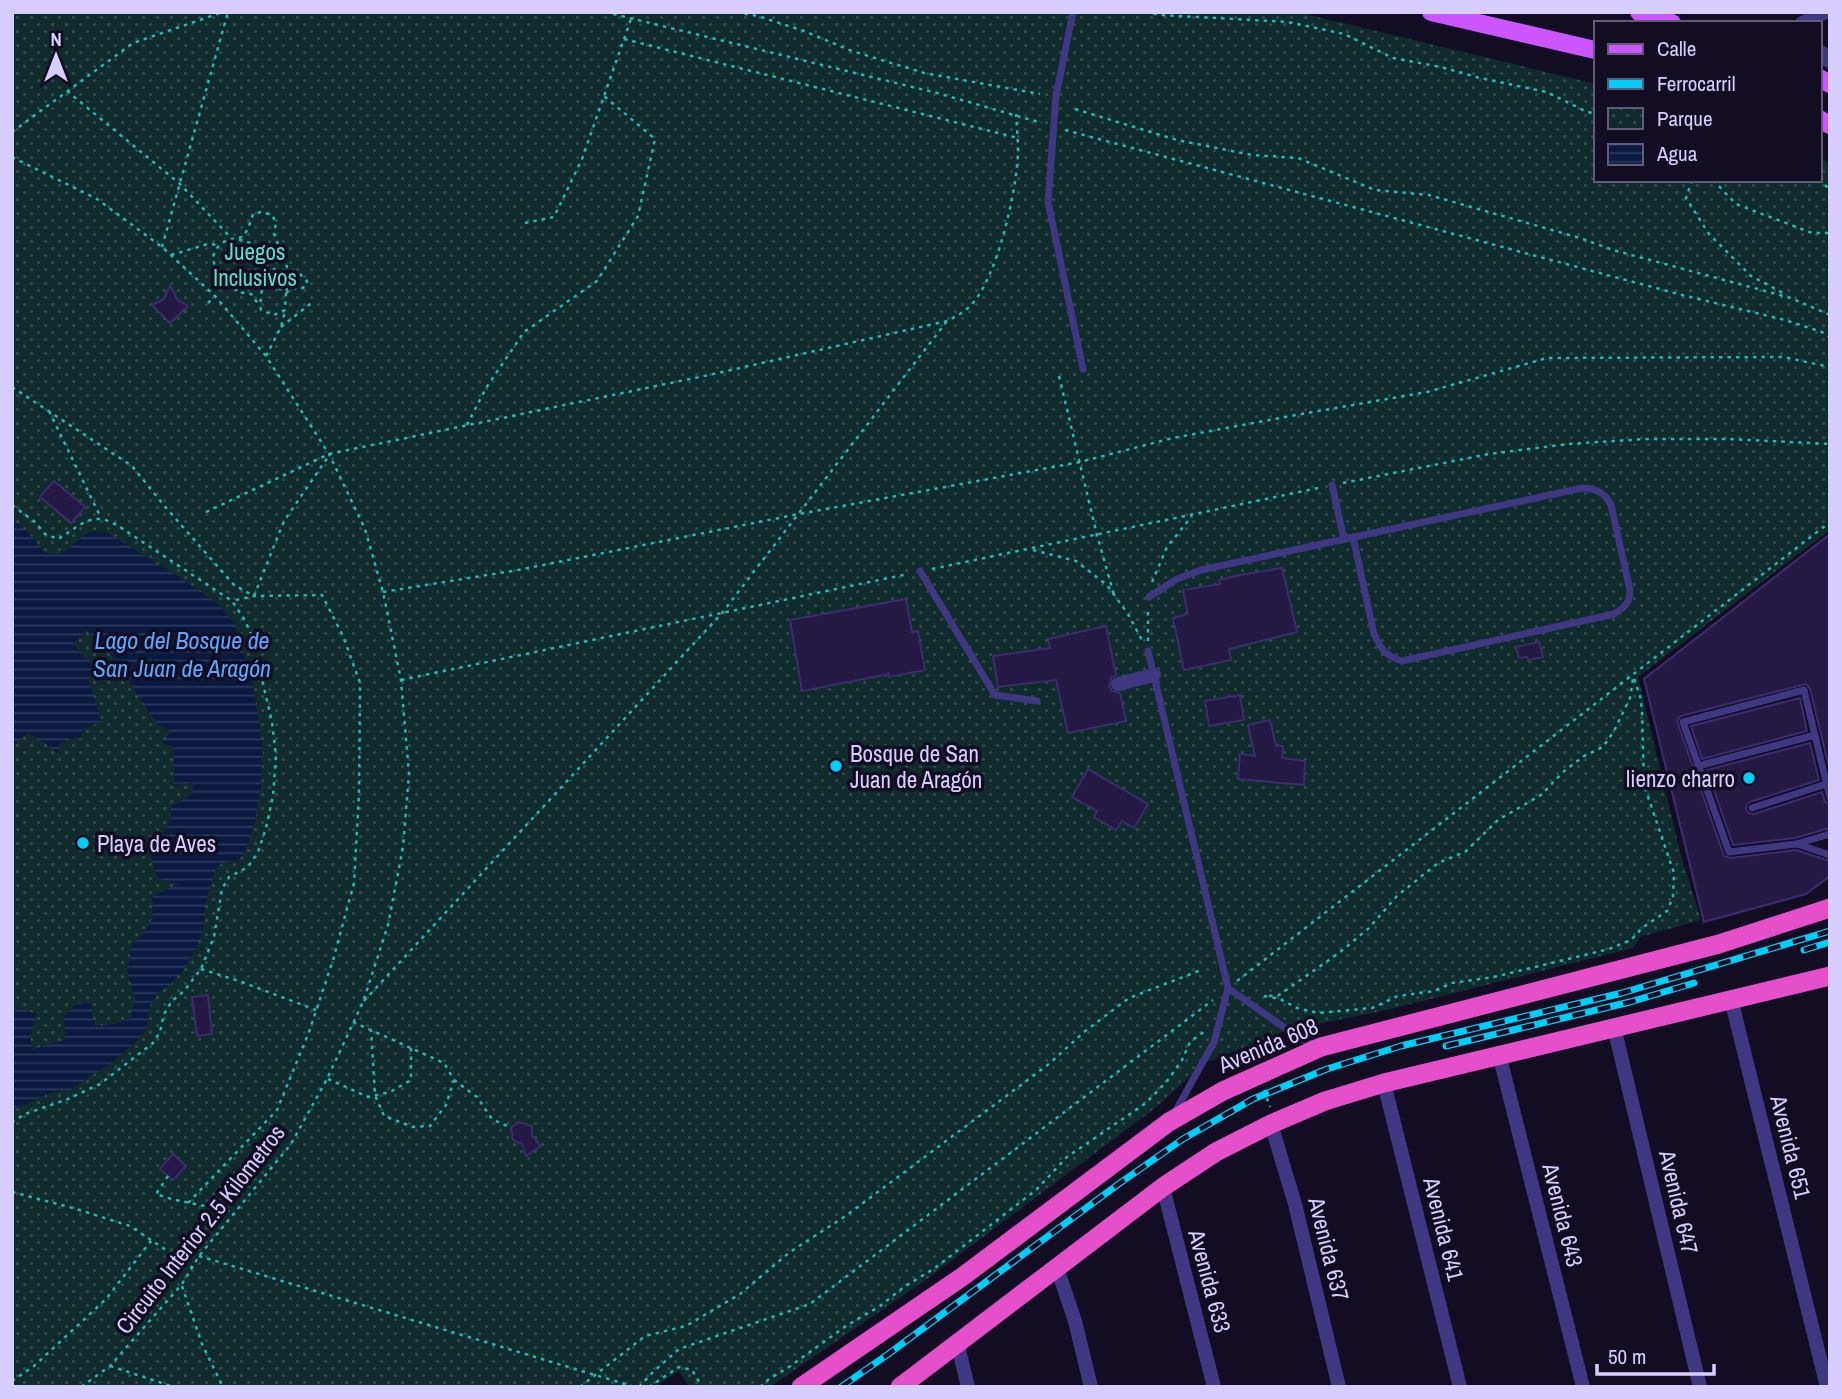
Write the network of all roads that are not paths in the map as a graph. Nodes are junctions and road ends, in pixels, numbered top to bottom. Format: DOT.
graph roads {
  1 [pos="1073,12"];
  2 [pos="1432,12"];
  3 [pos="1639,12"];
  4 [pos="1826,12"];
  5 [pos="1667,19"];
  6 [pos="1806,21"];
  7 [pos="1594,50"];
  8 [pos="1083,369"];
  9 [pos="1332,485"];
  10 [pos="1353,537"];
  11 [pos="1344,539"];
  12 [pos="920,571"];
  13 [pos="1149,597"];
  14 [pos="1149,651"];
  15 [pos="1154,675"];
  16 [pos="1118,684"];
  17 [pos="1037,701"];
  18 [pos="1815,736"];
  19 [pos="1698,766"];
  20 [pos="1826,783"];
  21 [pos="1830,798"];
  22 [pos="1752,808"];
  23 [pos="1830,834"];
  24 [pos="1796,844"];
  25 [pos="1830,855"];
  26 [pos="1830,908"];
  27 [pos="1830,976"];
  28 [pos="1228,988"];
  29 [pos="1731,999"];
  30 [pos="1614,1027"];
  31 [pos="1321,1047"];
  32 [pos="1499,1055"];
  33 [pos="1384,1083"];
  34 [pos="1169,1122"];
  35 [pos="1271,1124"];
  36 [pos="1163,1187"];
  37 [pos="1057,1268"];
  38 [pos="957,1342"];
  39 [pos="801,1387"];
  40 [pos="900,1387"];
  41 [pos="968,1387"];
  42 [pos="1091,1387"];
  43 [pos="1214,1387"];
  44 [pos="1339,1387"];
  45 [pos="1460,1387"];
  46 [pos="1583,1387"];
  47 [pos="1700,1387"];
  48 [pos="1827,1387"];
  1 -- 8 [label="lane"];
  2 -- 7 [label="main road"];
  3 -- 5 [label="main road"];
  4 -- 6 [label="street"];
  9 -- 11 [label="lane"];
  10 -- 10 [label="lane"];
  10 -- 11 [label="lane"];
  11 -- 13 [label="lane"];
  12 -- 17 [label="lane"];
  14 -- 15 [label="lane"];
  15 -- 16 [label="street"];
  15 -- 28 [label="lane"];
  18 -- 19 [label="lane"];
  18 -- 19 [label="lane"];
  18 -- 20 [label="lane"];
  19 -- 24 [label="lane"];
  20 -- 21 [label="lane"];
  20 -- 22 [label="lane"];
  23 -- 24 [label="lane"];
  24 -- 25 [label="lane"];
  26 -- 31 [label="highway, Avenida 608"];
  27 -- 29 [label="highway"];
  28 -- 31 [label="lane"];
  28 -- 34 [label="lane"];
  29 -- 30 [label="highway"];
  29 -- 48 [label="street, Avenida 651"];
  30 -- 32 [label="highway"];
  30 -- 47 [label="street, Avenida 647"];
  31 -- 34 [label="highway, Avenida 608"];
  32 -- 33 [label="highway"];
  32 -- 46 [label="street, Avenida 643"];
  33 -- 35 [label="highway"];
  33 -- 45 [label="street, Avenida 641"];
  34 -- 39 [label="highway, Avenida 608"];
  35 -- 36 [label="highway"];
  35 -- 44 [label="street, Avenida 637"];
  36 -- 37 [label="highway"];
  36 -- 43 [label="street, Avenida 633"];
  37 -- 38 [label="highway"];
  37 -- 42 [label="street"];
  38 -- 40 [label="highway"];
  38 -- 41 [label="street"];
}
